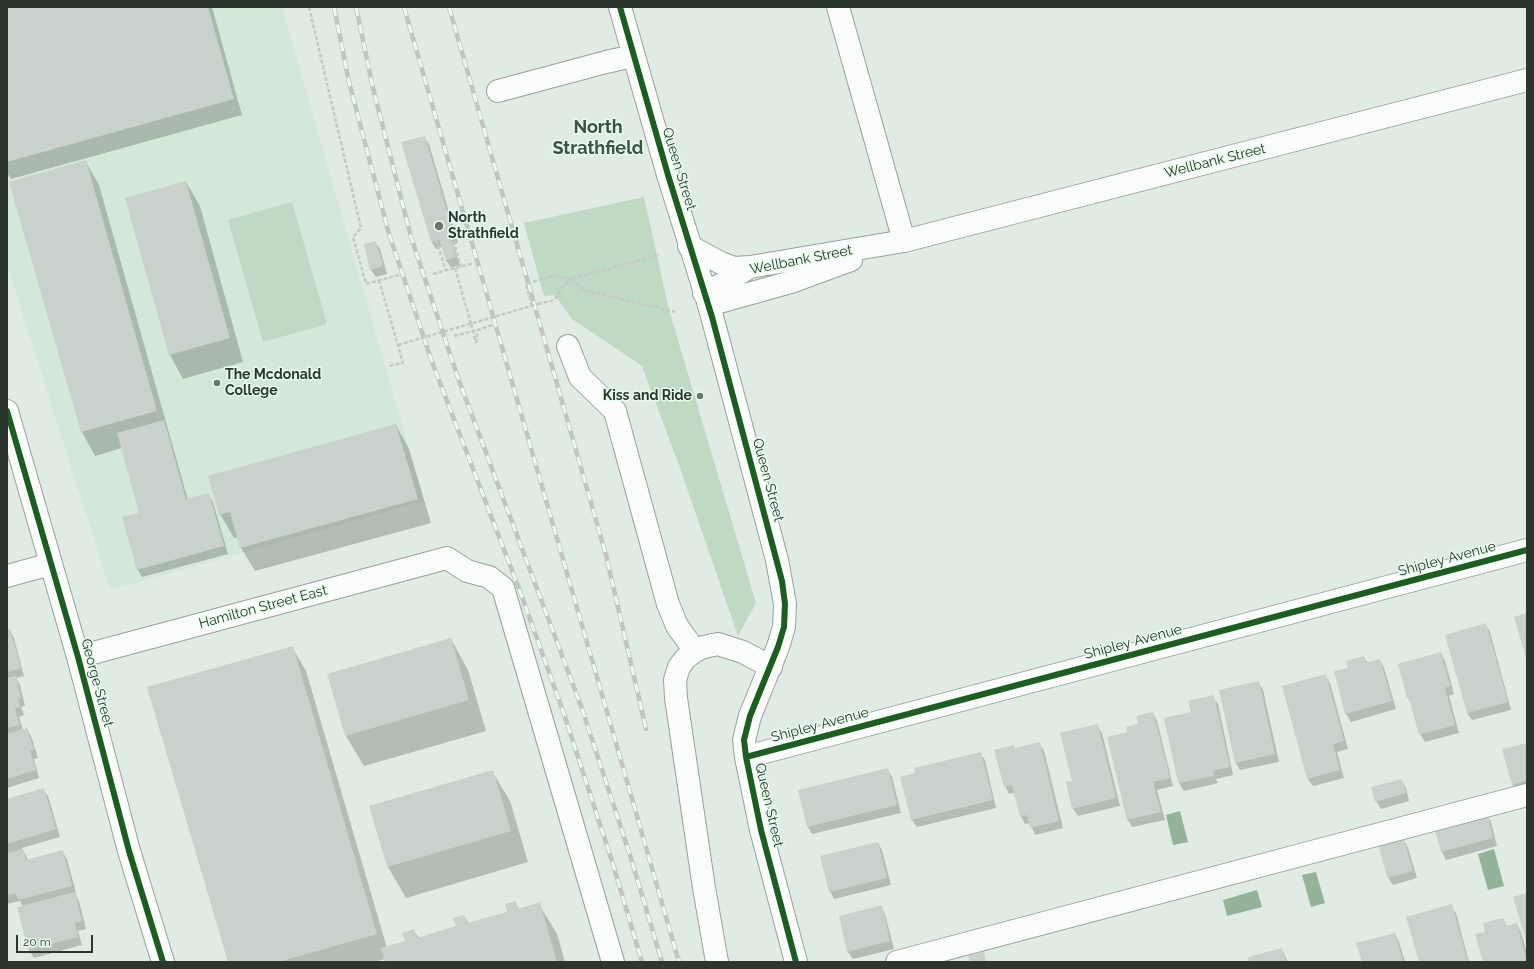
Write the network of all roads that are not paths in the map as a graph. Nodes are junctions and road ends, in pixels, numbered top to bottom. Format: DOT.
graph roads {
  1 [pos="620,7"];
  2 [pos="838,7"];
  3 [pos="633,56"];
  4 [pos="1527,80"];
  5 [pos="498,92"];
  6 [pos="904,241"];
  7 [pos="689,246"];
  8 [pos="750,267"];
  9 [pos="706,299"];
  10 [pos="568,346"];
  11 [pos="7,411"];
  12 [pos="1527,550"];
  13 [pos="51,564"];
  14 [pos="7,576"];
  15 [pos="695,651"];
  16 [pos="78,657"];
  17 [pos="771,667"];
  18 [pos="746,757"];
  19 [pos="1527,795"];
  20 [pos="157,961"];
  21 [pos="613,962"];
  22 [pos="717,962"];
  23 [pos="796,962"];
  24 [pos="897,962"];
  1 -- 3 [label="street, Queen Street"];
  2 -- 6 [label="street"];
  3 -- 5 [label="street"];
  3 -- 7 [label="street, Queen Street"];
  4 -- 6 [label="street, Wellbank Street"];
  6 -- 8 [label="street, Wellbank Street"];
  6 -- 9 [label="street, Wellbank Street"];
  7 -- 8 [label="street"];
  7 -- 9 [label="street, Queen Street"];
  8 -- 9 [label="street, Wellbank Street"];
  9 -- 17 [label="street, Queen Street"];
  10 -- 15 [label="street"];
  11 -- 13 [label="street, George Street"];
  12 -- 18 [label="street, Shipley Avenue"];
  13 -- 14 [label="street"];
  13 -- 16 [label="street, George Street"];
  15 -- 17 [label="street"];
  15 -- 22 [label="street"];
  16 -- 20 [label="street, George Street"];
  16 -- 21 [label="street, Hamilton Street East"];
  17 -- 18 [label="street, Queen Street"];
  18 -- 23 [label="street, Queen Street"];
  19 -- 24 [label="street"];
}
